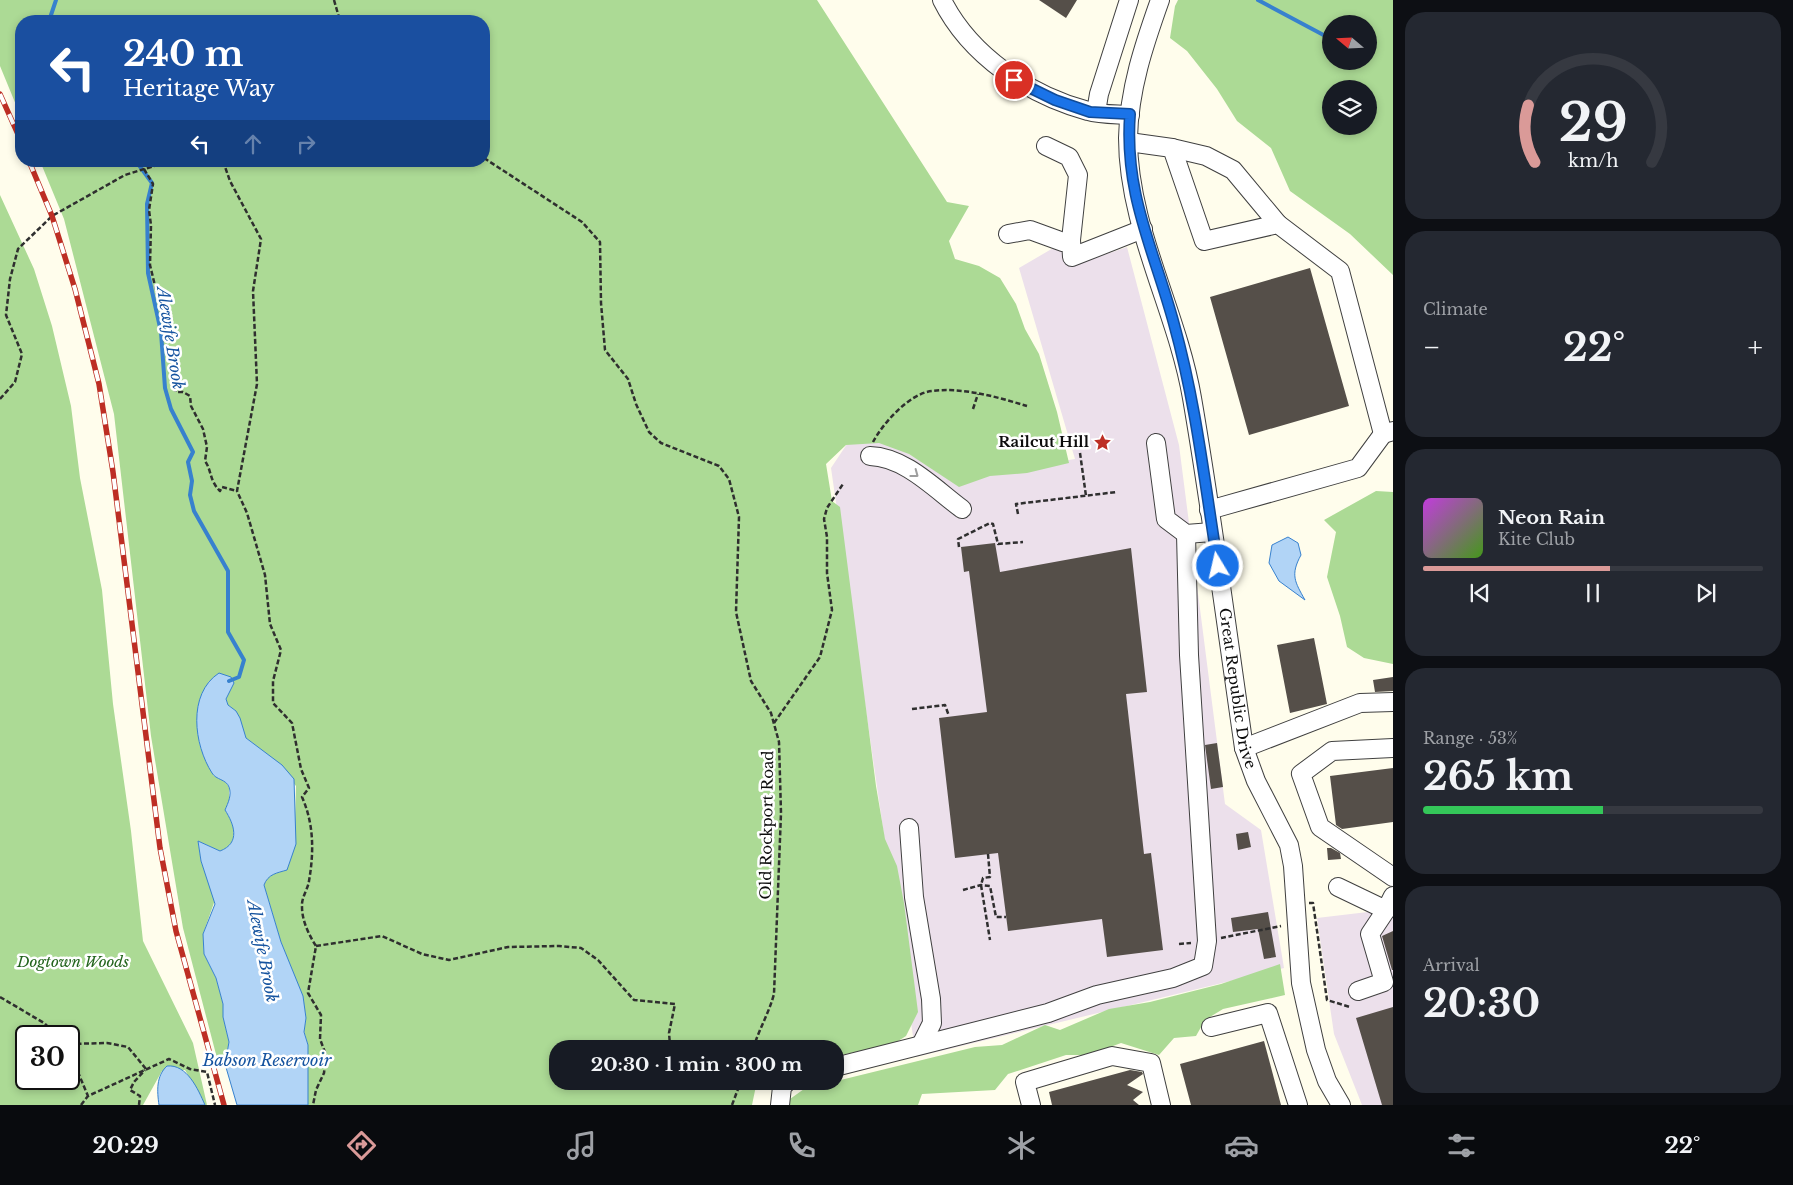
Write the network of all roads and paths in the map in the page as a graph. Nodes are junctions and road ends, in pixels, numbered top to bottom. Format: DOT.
graph roads {
  1 [pos="334,0"];
  2 [pos="942,0"];
  3 [pos="1129,0"];
  4 [pos="1160,0"];
  5 [pos="338,15"];
  6 [pos="1096,112"];
  7 [pos="1130,114"];
  8 [pos="1129,142"];
  9 [pos="1046,146"];
  10 [pos="1172,148"];
  11 [pos="490,162"];
  12 [pos="149,167"];
  13 [pos="225,167"];
  14 [pos="142,169"];
  15 [pos="1278,224"];
  16 [pos="1143,229"];
  17 [pos="1008,234"];
  18 [pos="1071,240"];
  19 [pos="978,394"];
  20 [pos="0,399"];
  21 [pos="1026,406"];
  22 [pos="973,409"];
  23 [pos="1388,433"];
  24 [pos="1156,443"];
  25 [pos="1080,453"];
  26 [pos="870,456"];
  27 [pos="843,484"];
  28 [pos="237,491"];
  29 [pos="1117,492"];
  30 [pos="1086,496"];
  31 [pos="962,509"];
  32 [pos="1209,510"];
  33 [pos="1018,514"];
  34 [pos="1212,532"];
  35 [pos="1186,534"];
  36 [pos="1023,542"];
  37 [pos="959,547"];
  38 [pos="1393,702"];
  39 [pos="912,709"];
  40 [pos="949,716"];
  41 [pos="774,723"];
  42 [pos="1244,748"];
  43 [pos="1393,748"];
  44 [pos="909,828"];
  45 [pos="988,854"];
  46 [pos="1393,877"];
  47 [pos="982,885"];
  48 [pos="1338,887"];
  49 [pos="964,890"];
  50 [pos="1296,902"];
  51 [pos="1390,903"];
  52 [pos="1006,916"];
  53 [pos="1281,920"];
  54 [pos="990,940"];
  55 [pos="1207,941"];
  56 [pos="1178,944"];
  57 [pos="316,946"];
  58 [pos="1358,991"];
  59 [pos="0,997"];
  60 [pos="1350,1007"];
  61 [pos="46,1025"];
  62 [pos="1211,1027"];
  63 [pos="669,1040"];
  64 [pos="756,1040"];
  65 [pos="922,1043"];
  66 [pos="80,1044"];
  67 [pos="844,1065"];
  68 [pos="146,1069"];
  69 [pos="80,1077"];
  70 [pos="738,1090"];
  71 [pos="782,1090"];
  72 [pos="88,1096"];
  73 [pos="80,1105"];
  74 [pos="139,1105"];
  75 [pos="216,1105"];
  76 [pos="313,1105"];
  77 [pos="732,1105"];
  78 [pos="780,1105"];
  79 [pos="1031,1105"];
  80 [pos="1161,1105"];
  81 [pos="1298,1105"];
  82 [pos="1342,1105"];
  1 -- 5 [label="path"];
  2 -- 6 [label="street"];
  3 -- 6 [label="street"];
  4 -- 7 [label="street, Great Republic Drive"];
  6 -- 7 [label="street"];
  7 -- 8 [label="street, Great Republic Drive"];
  8 -- 10 [label="street"];
  8 -- 16 [label="street, Great Republic Drive"];
  9 -- 18 [label="street"];
  10 -- 15 [label="street"];
  10 -- 15 [label="street"];
  11 -- 41 [label="path, Old Rockport Road"];
  12 -- 14 [label="path"];
  13 -- 28 [label="path"];
  14 -- 20 [label="path"];
  14 -- 28 [label="path"];
  15 -- 23 [label="street"];
  16 -- 18 [label="street"];
  16 -- 32 [label="street, Great Republic Drive"];
  17 -- 18 [label="street"];
  19 -- 21 [label="path"];
  19 -- 22 [label="path"];
  19 -- 26 [label="path"];
  23 -- 32 [label="street"];
  24 -- 35 [label="street"];
  25 -- 30 [label="path"];
  26 -- 31 [label="street, one-way"];
  27 -- 41 [label="path"];
  28 -- 57 [label="path"];
  29 -- 30 [label="path"];
  30 -- 33 [label="path"];
  32 -- 34 [label="street, Great Republic Drive"];
  34 -- 35 [label="street"];
  34 -- 42 [label="street, Great Republic Drive"];
  35 -- 55 [label="street"];
  36 -- 37 [label="path"];
  38 -- 42 [label="street"];
  39 -- 40 [label="path"];
  41 -- 64 [label="path, Old Rockport Road"];
  42 -- 50 [label="street, Great Republic Drive"];
  43 -- 46 [label="street"];
  44 -- 65 [label="street"];
  45 -- 47 [label="path"];
  47 -- 49 [label="path"];
  47 -- 52 [label="path"];
  47 -- 54 [label="path"];
  48 -- 51 [label="street"];
  50 -- 60 [label="path"];
  50 -- 82 [label="street, Great Republic Drive"];
  51 -- 58 [label="street"];
  53 -- 55 [label="path"];
  55 -- 56 [label="path"];
  55 -- 65 [label="street"];
  57 -- 63 [label="path"];
  57 -- 76 [label="path"];
  59 -- 61 [label="path"];
  62 -- 81 [label="street"];
  65 -- 67 [label="street"];
  66 -- 68 [label="path"];
  68 -- 72 [label="path"];
  68 -- 74 [label="path"];
  68 -- 75 [label="path"];
  69 -- 72 [label="path"];
  70 -- 77 [label="path"];
  71 -- 78 [label="street"];
  72 -- 73 [label="path"];
  79 -- 80 [label="street"];
}
